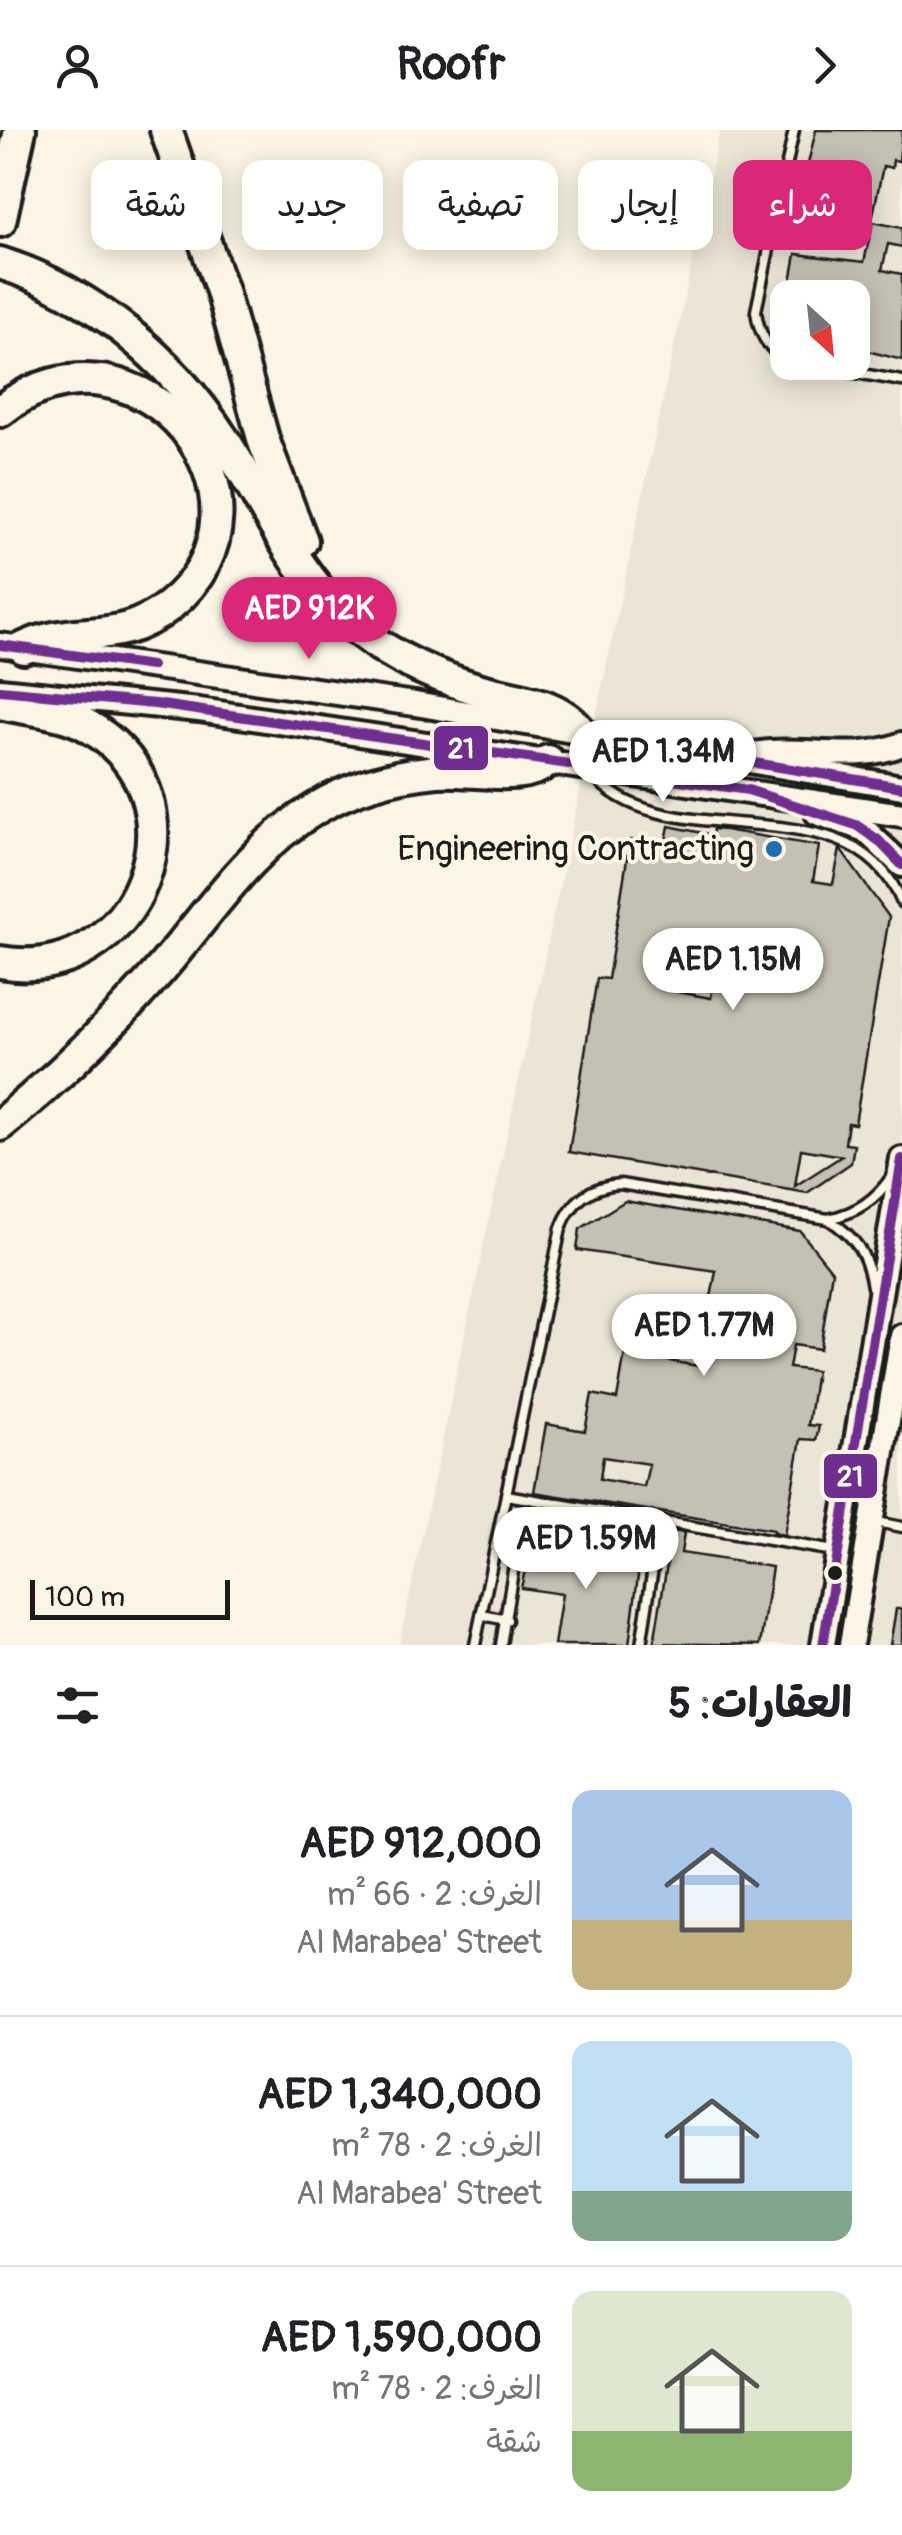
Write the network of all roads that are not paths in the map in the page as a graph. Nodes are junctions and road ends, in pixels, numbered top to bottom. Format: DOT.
graph roads {
  1 [pos="20,130"];
  2 [pos="166,130"];
  3 [pos="794,130"];
  4 [pos="0,222"];
  5 [pos="0,263"];
  6 [pos="770,347"];
  7 [pos="870,376"];
  8 [pos="902,381"];
  9 [pos="0,410"];
  10 [pos="330,603"];
  11 [pos="12,647"];
  12 [pos="0,690"];
  13 [pos="0,702"];
  14 [pos="583,734"];
  15 [pos="902,744"];
  16 [pos="730,758"];
  17 [pos="548,762"];
  18 [pos="586,767"];
  19 [pos="902,787"];
  20 [pos="748,790"];
  21 [pos="902,815"];
  22 [pos="902,865"];
  23 [pos="902,903"];
  24 [pos="0,962"];
  25 [pos="0,1125"];
  26 [pos="902,1157"];
  27 [pos="828,1219"];
  28 [pos="876,1317"];
  29 [pos="902,1336"];
  30 [pos="506,1495"];
  31 [pos="872,1522"];
  32 [pos="902,1526"];
  33 [pos="838,1552"];
  34 [pos="482,1615"];
  35 [pos="507,1620"];
  36 [pos="475,1645"];
  37 [pos="501,1645"];
  38 [pos="641,1645"];
  39 [pos="823,1645"];
  40 [pos="851,1645"];
  1 -- 4 [label="highway"];
  2 -- 10 [label="highway"];
  3 -- 6 [label="lane"];
  5 -- 10 [label="highway"];
  7 -- 8 [label="lane"];
  9 -- 11 [label="highway"];
  10 -- 14 [label="highway"];
  11 -- 14 [label="main road"];
  12 -- 17 [label="main road"];
  13 -- 24 [label="highway"];
  14 -- 16 [label="main road"];
  15 -- 16 [label="main road"];
  16 -- 19 [label="main road"];
  17 -- 18 [label="main road"];
  17 -- 25 [label="highway"];
  18 -- 20 [label="main road"];
  18 -- 23 [label="lane"];
  20 -- 21 [label="main road"];
  20 -- 22 [label="main road"];
  26 -- 27 [label="lane"];
  26 -- 28 [label="main road"];
  27 -- 28 [label="lane"];
  27 -- 30 [label="lane"];
  28 -- 33 [label="main road"];
  29 -- 31 [label="main road"];
  30 -- 33 [label="lane"];
  30 -- 34 [label="lane"];
  31 -- 32 [label="lane"];
  31 -- 40 [label="main road"];
  33 -- 39 [label="main road"];
  34 -- 35 [label="lane"];
  34 -- 36 [label="lane"];
  35 -- 37 [label="lane"];
  35 -- 38 [label="lane"];
}
